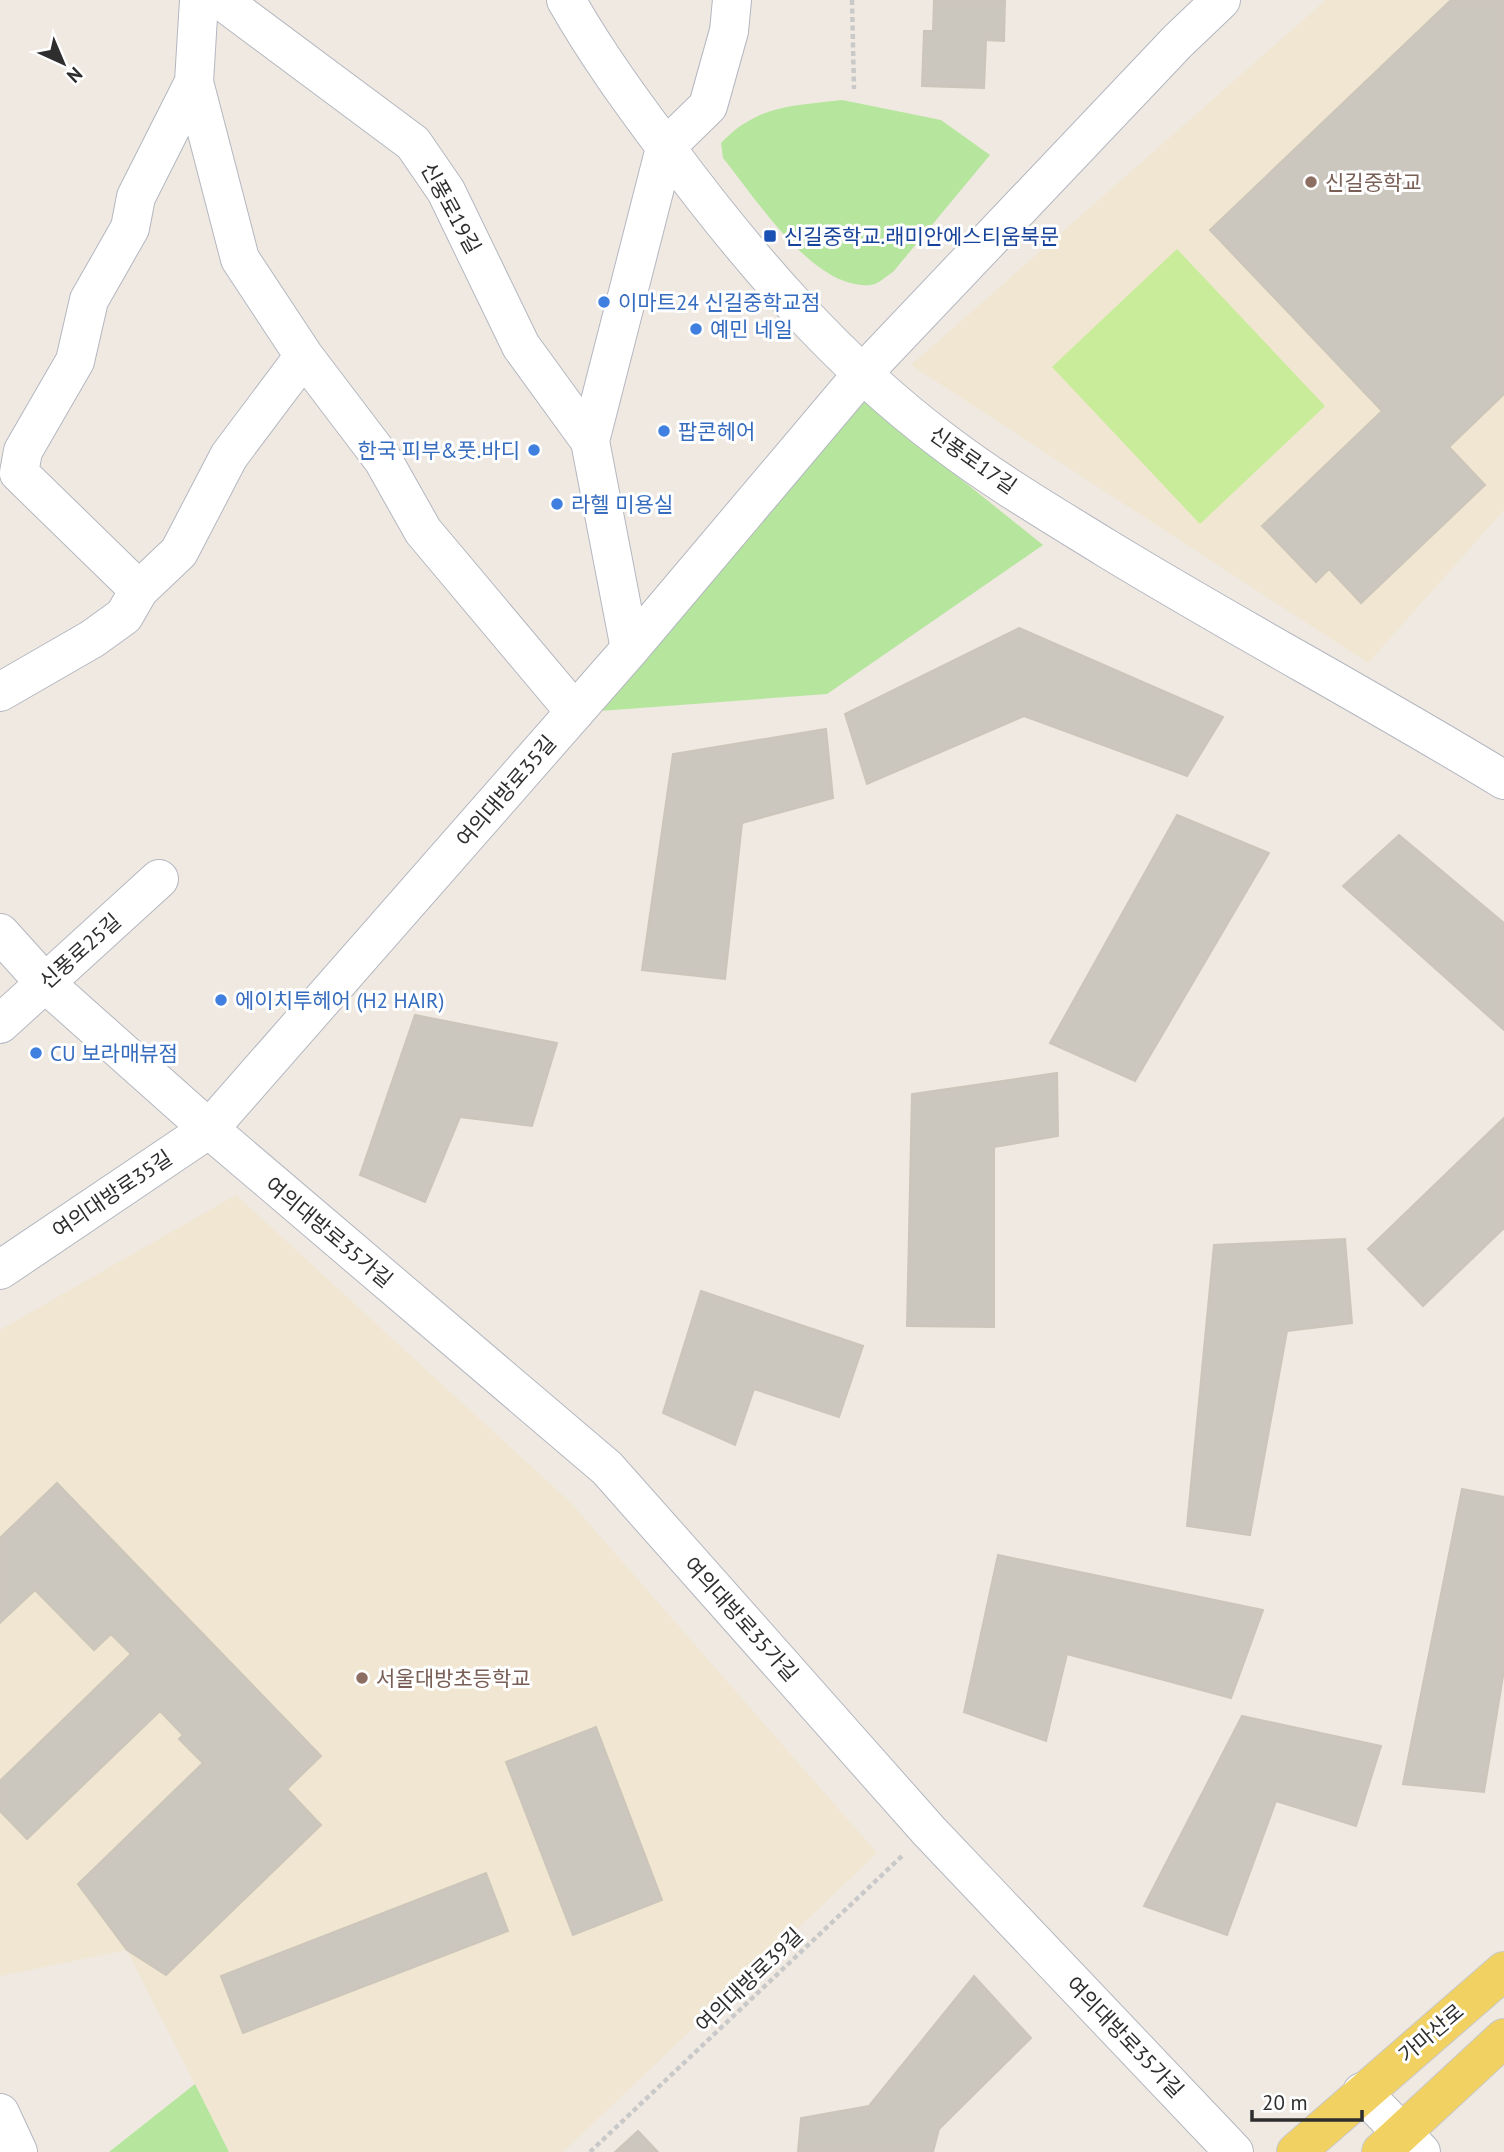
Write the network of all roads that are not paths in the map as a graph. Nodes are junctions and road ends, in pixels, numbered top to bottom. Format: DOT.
graph roads {
  1 [pos="199,0"];
  2 [pos="221,0"];
  3 [pos="566,0"];
  4 [pos="732,0"];
  5 [pos="1221,0"];
  6 [pos="194,82"];
  7 [pos="666,148"];
  8 [pos="304,356"];
  9 [pos="863,373"];
  10 [pos="590,441"];
  11 [pos="139,590"];
  12 [pos="630,649"];
  13 [pos="0,692"];
  14 [pos="575,712"];
  15 [pos="1504,780"];
  16 [pos="159,879"];
  17 [pos="0,933"];
  18 [pos="45,983"];
  19 [pos="0,1024"];
  20 [pos="209,1129"];
  21 [pos="0,1270"];
  22 [pos="1504,1971"];
  23 [pos="1504,2038"];
  24 [pos="1362,2092"];
  25 [pos="0,2113"];
  26 [pos="1400,2146"];
  27 [pos="18,2152"];
  28 [pos="1234,2152"];
  29 [pos="1296,2152"];
  1 -- 6 [label="street"];
  2 -- 10 [label="street, 신풍로19길"];
  3 -- 7 [label="street, 신풍로17길"];
  4 -- 7 [label="street"];
  5 -- 9 [label="street, 여의대방로35길"];
  6 -- 8 [label="street"];
  6 -- 11 [label="street"];
  7 -- 9 [label="street, 신풍로17길"];
  7 -- 10 [label="street"];
  8 -- 11 [label="street"];
  8 -- 14 [label="street"];
  9 -- 12 [label="street, 여의대방로35길"];
  9 -- 15 [label="street, 신풍로17길"];
  10 -- 12 [label="street"];
  11 -- 13 [label="street"];
  12 -- 14 [label="street, 여의대방로35길"];
  14 -- 20 [label="street, 여의대방로35길"];
  16 -- 18 [label="street, 신풍로25길"];
  17 -- 18 [label="street, 여의대방로35가길"];
  18 -- 19 [label="street, 신풍로25길"];
  18 -- 20 [label="street, 여의대방로35가길"];
  20 -- 21 [label="street, 여의대방로35길"];
  20 -- 28 [label="street, 여의대방로35가길"];
  22 -- 24 [label="main road, 가마산로"];
  23 -- 26 [label="main road"];
  24 -- 26 [label="street"];
  24 -- 29 [label="main road, 가마산로"];
  25 -- 27 [label="street"];
}
